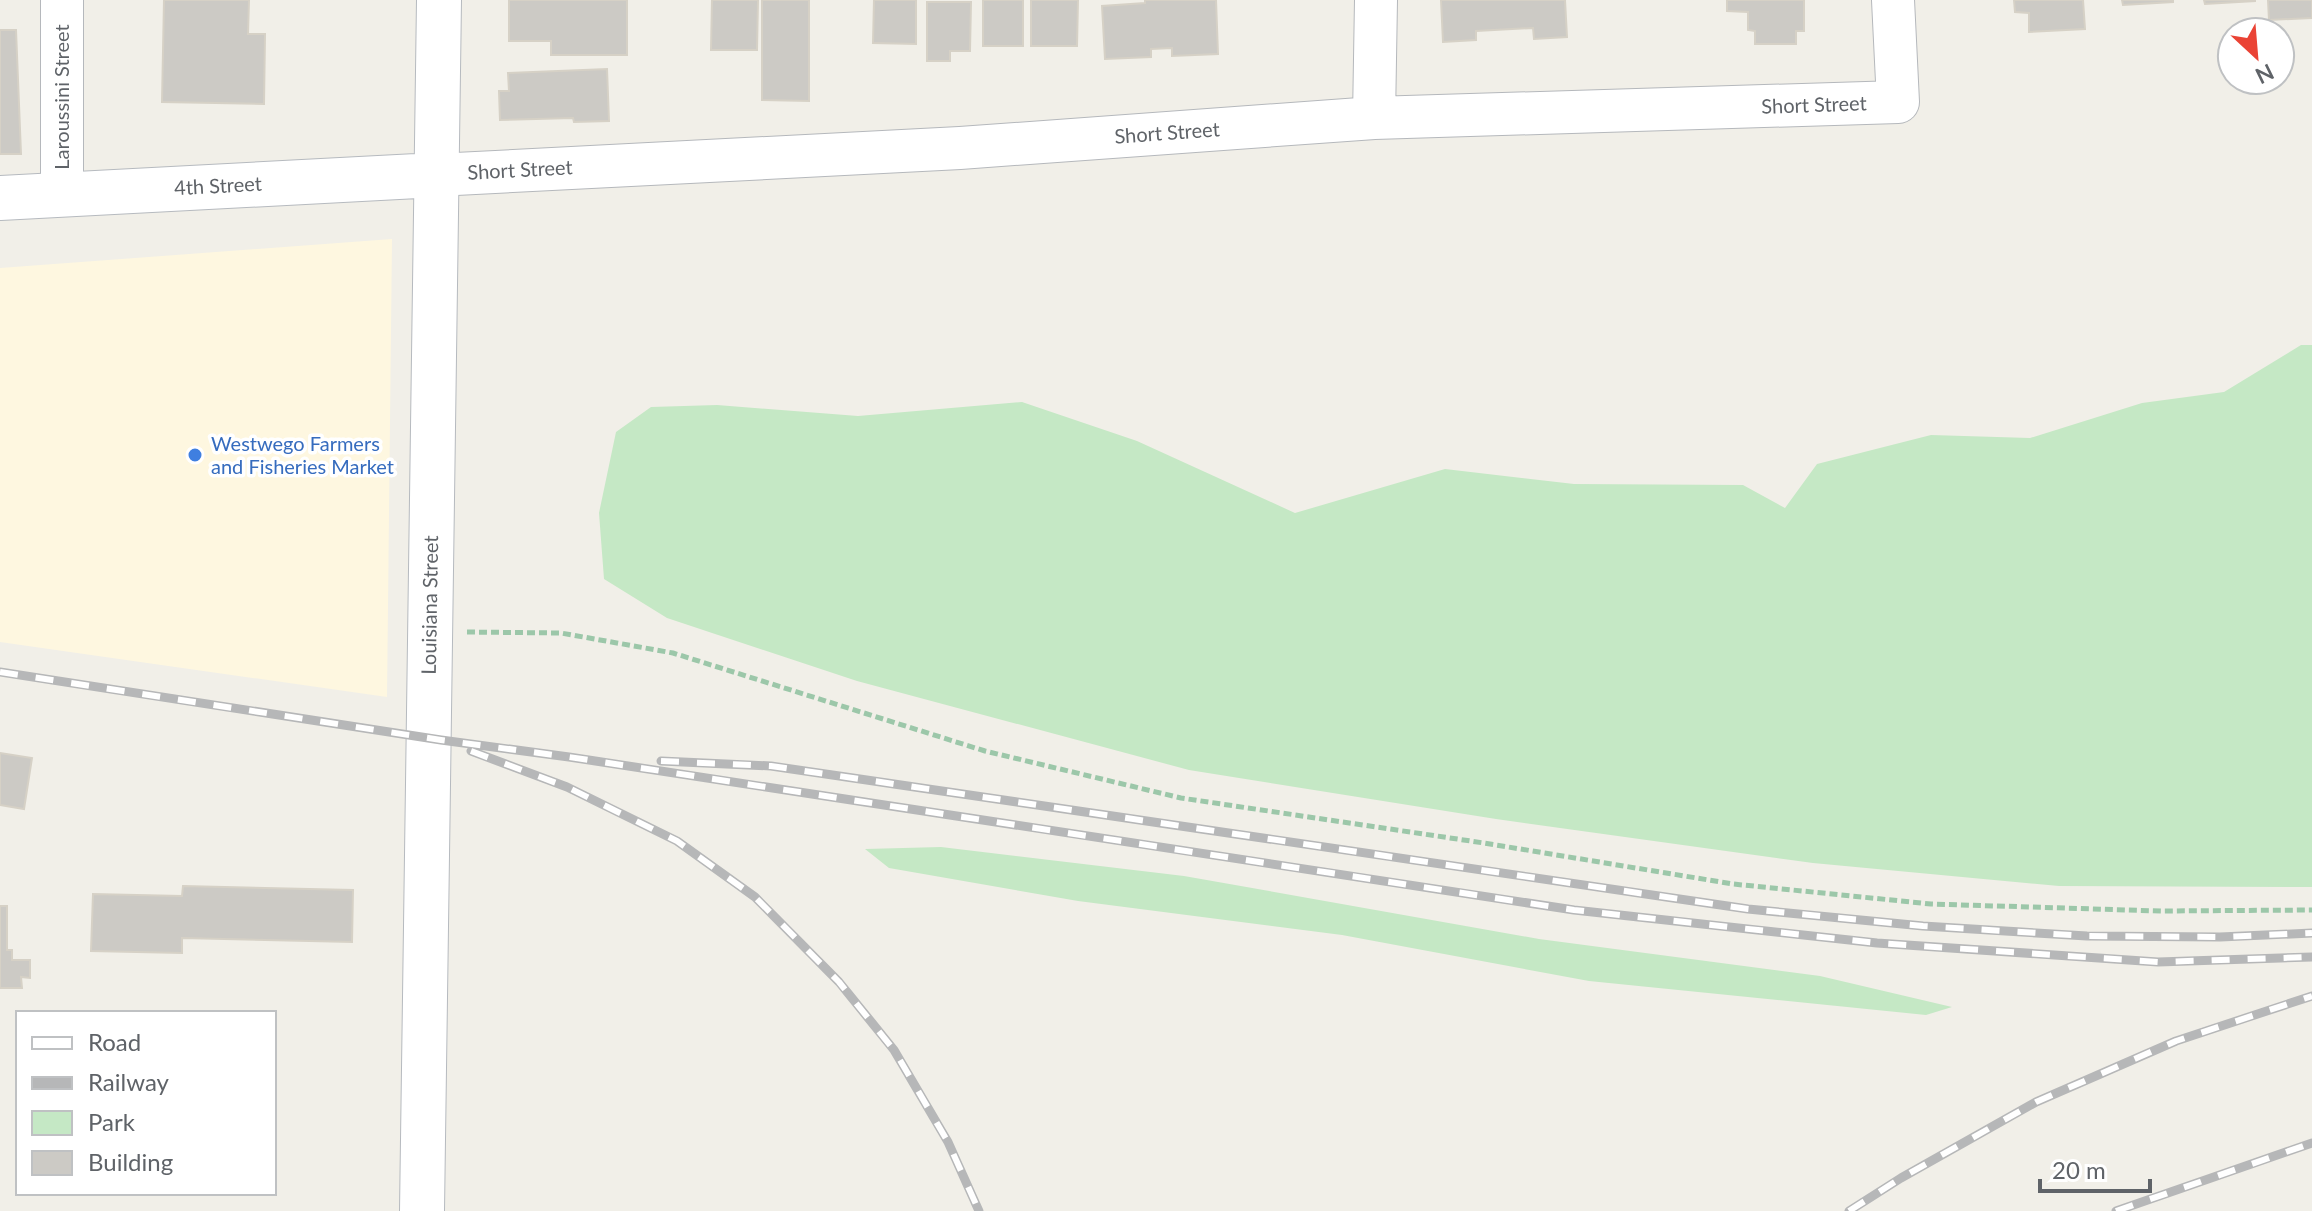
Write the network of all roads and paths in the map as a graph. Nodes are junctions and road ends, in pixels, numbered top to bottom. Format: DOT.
graph roads {
  1 [pos="62,0"];
  2 [pos="439,0"];
  3 [pos="1376,0"];
  4 [pos="1893,0"];
  5 [pos="1374,118"];
  6 [pos="436,175"];
  7 [pos="62,195"];
  8 [pos="0,198"];
  9 [pos="430,631"];
  10 [pos="2312,910"];
  11 [pos="422,1211"];
  1 -- 7 [label="street, Laroussini Street"];
  2 -- 6 [label="main road, Louisiana Street"];
  3 -- 5 [label="street"];
  4 -- 5 [label="street, Short Street"];
  5 -- 6 [label="street, Short Street"];
  6 -- 7 [label="main road, 4th Street"];
  6 -- 9 [label="main road, Louisiana Street"];
  7 -- 8 [label="main road, 4th Street"];
  9 -- 10 [label="path"];
  9 -- 11 [label="main road, Louisiana Street"];
}
